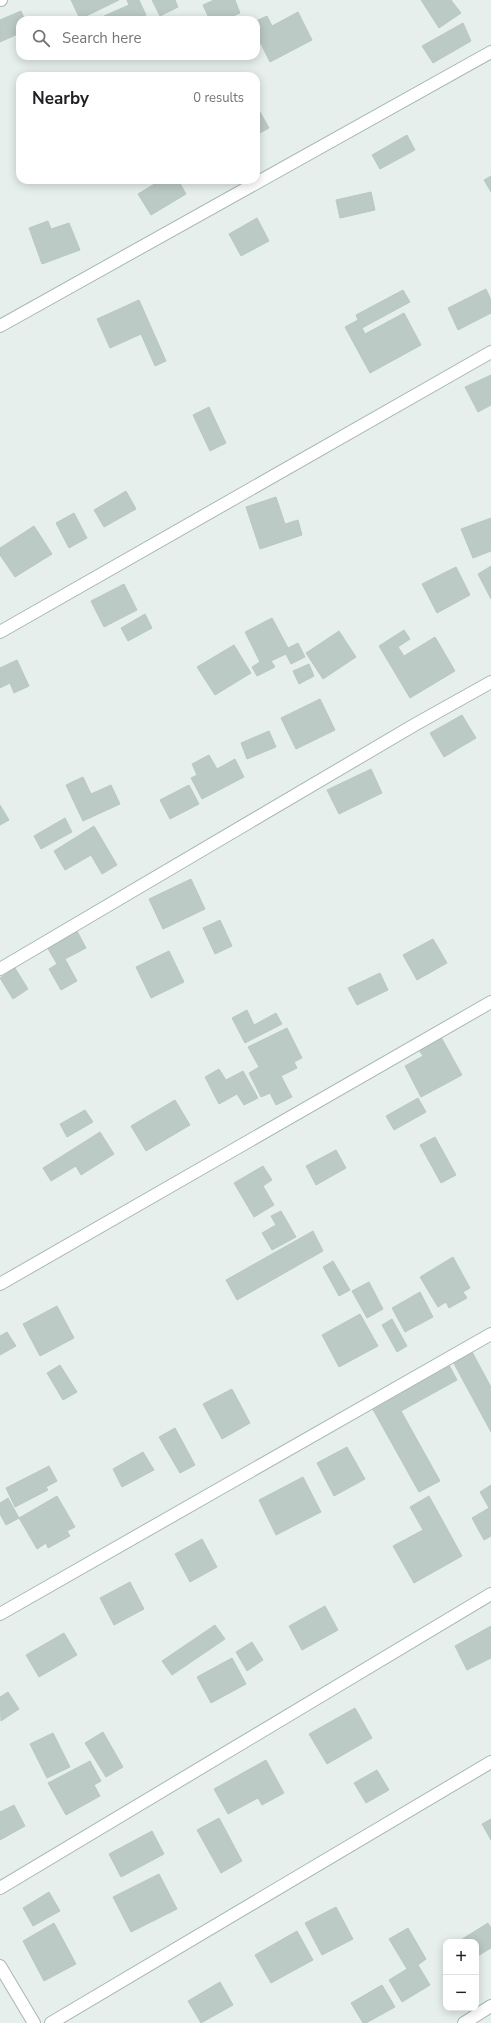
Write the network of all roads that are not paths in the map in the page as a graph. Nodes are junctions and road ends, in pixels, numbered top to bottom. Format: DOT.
graph roads {
  1 [pos="491,52"];
  2 [pos="260,181"];
  3 [pos="254,184"];
  4 [pos="0,326"];
  5 [pos="491,352"];
  6 [pos="0,632"];
  7 [pos="491,682"];
  8 [pos="0,969"];
  9 [pos="491,1002"];
  10 [pos="0,1284"];
  11 [pos="491,1334"];
  12 [pos="491,1594"];
  13 [pos="0,1614"];
  14 [pos="491,1762"];
  15 [pos="0,1888"];
  16 [pos="0,1966"];
  17 [pos="491,2006"];
  18 [pos="34,2023"];
  19 [pos="51,2023"];
  20 [pos="464,2023"];
  1 -- 2 [label="street"];
  3 -- 4 [label="street"];
  5 -- 6 [label="street"];
  7 -- 8 [label="street"];
  9 -- 10 [label="street"];
  11 -- 13 [label="street"];
  12 -- 15 [label="street"];
  14 -- 19 [label="street"];
  16 -- 18 [label="street"];
  17 -- 20 [label="street"];
}
